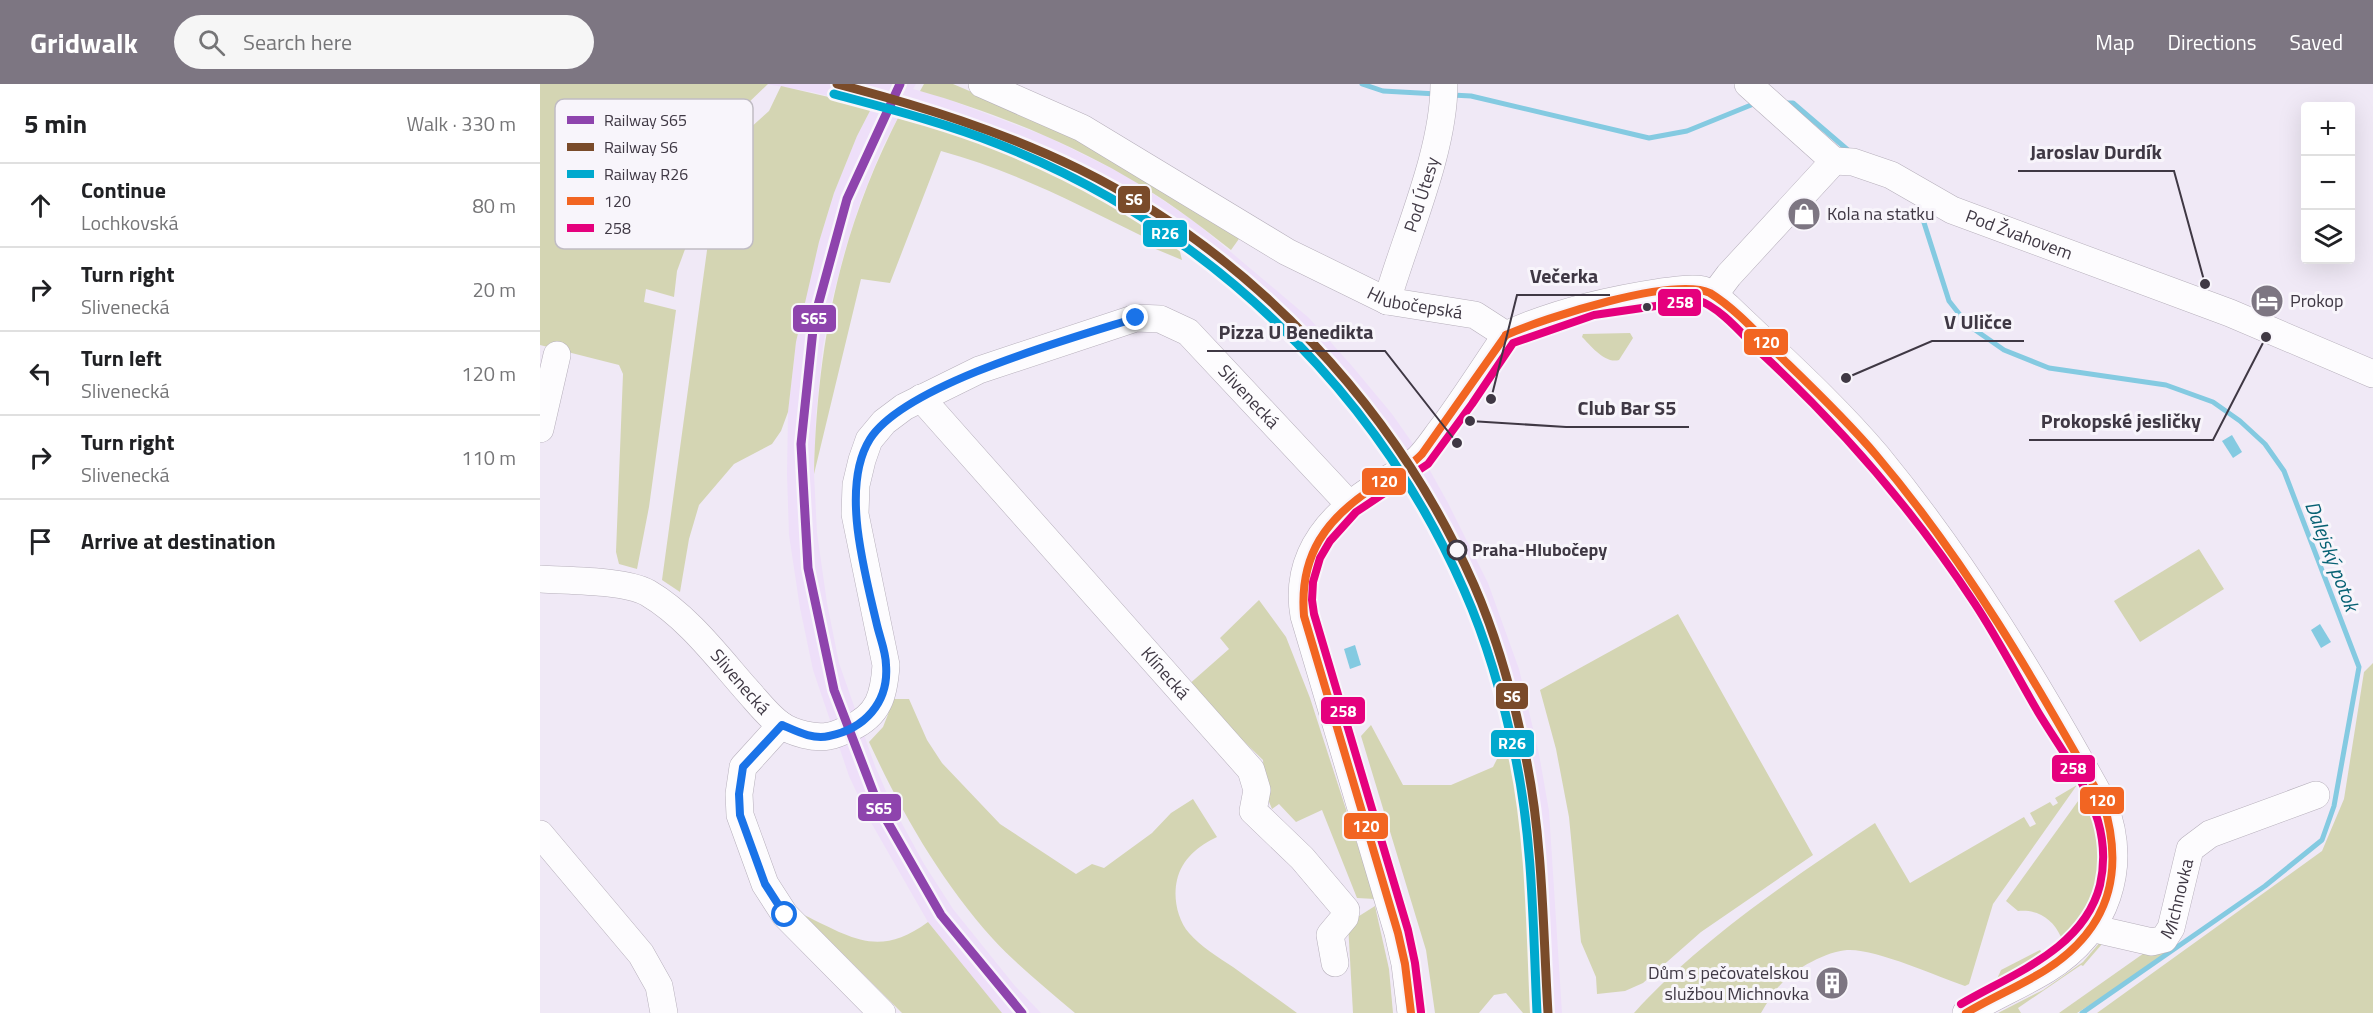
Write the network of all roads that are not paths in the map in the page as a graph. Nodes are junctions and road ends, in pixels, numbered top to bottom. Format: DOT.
graph roads {
  1 [pos="982,84"];
  2 [pos="1444,94"];
  3 [pos="1758,94"];
  4 [pos="1834,161"];
  5 [pos="1714,295"];
  6 [pos="1387,300"];
  7 [pos="1506,335"];
  8 [pos="557,355"];
  9 [pos="2373,374"];
  10 [pos="921,398"];
  11 [pos="540,429"];
  12 [pos="1349,504"];
  13 [pos="540,579"];
  14 [pos="782,725"];
  15 [pos="2316,795"];
  16 [pos="540,834"];
  17 [pos="2091,928"];
  18 [pos="1335,963"];
  19 [pos="659,986"];
  20 [pos="664,1013"];
  21 [pos="675,1013"];
  22 [pos="882,1013"];
  23 [pos="1411,1013"];
  24 [pos="1966,1013"];
  1 -- 6 [label="street, Hlubočepská"];
  2 -- 6 [label="street, Pod Útesy"];
  3 -- 4 [label="street"];
  4 -- 5 [label="street"];
  4 -- 9 [label="street, Pod Žvahovem"];
  5 -- 7 [label="street"];
  5 -- 17 [label="street"];
  6 -- 7 [label="street, Hlubočepská"];
  7 -- 12 [label="street"];
  8 -- 11 [label="street"];
  10 -- 12 [label="street, Slivenecká"];
  10 -- 14 [label="street, Slivenecká"];
  10 -- 18 [label="street, Klínecká"];
  12 -- 23 [label="street"];
  13 -- 14 [label="street, Slivenecká"];
  14 -- 22 [label="street"];
  15 -- 17 [label="street, Michnovka"];
  16 -- 19 [label="street"];
  17 -- 24 [label="street"];
  19 -- 20 [label="street"];
  19 -- 21 [label="street"];
}
